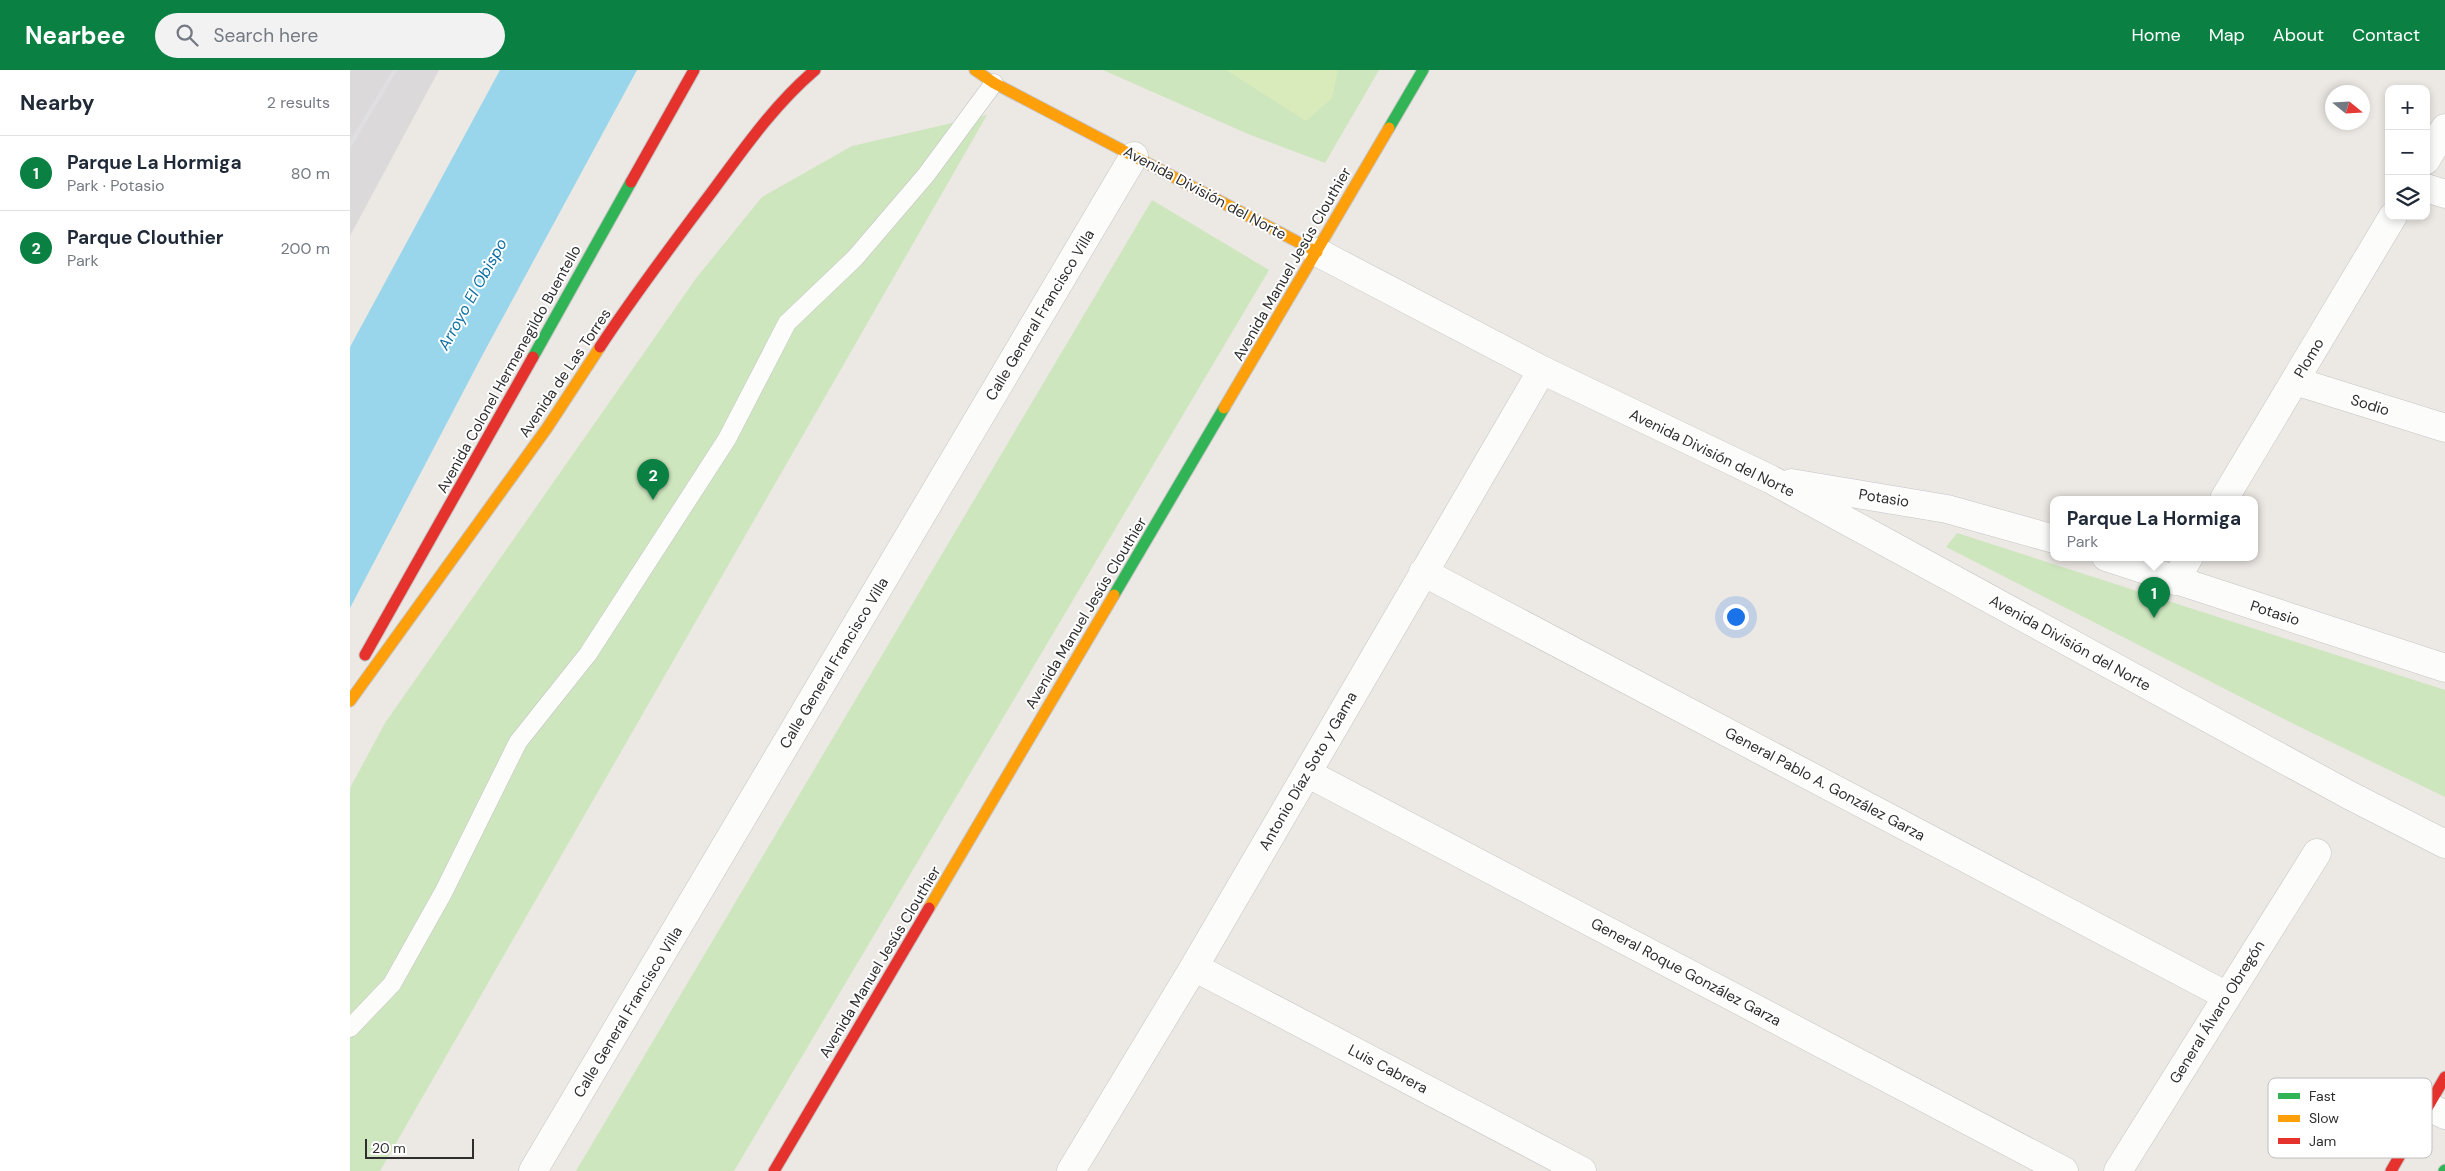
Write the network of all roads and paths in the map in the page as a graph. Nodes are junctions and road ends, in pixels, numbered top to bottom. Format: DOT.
graph roads {
  1 [pos="694,70"];
  2 [pos="815,70"];
  3 [pos="975,70"];
  4 [pos="1423,70"];
  5 [pos="994,83"];
  6 [pos="2445,128"];
  7 [pos="2430,153"];
  8 [pos="1134,156"];
  9 [pos="2430,189"];
  10 [pos="2445,194"];
  11 [pos="2391,220"];
  12 [pos="1317,252"];
  13 [pos="1542,370"];
  14 [pos="2295,381"];
  15 [pos="2445,428"];
  16 [pos="1770,479"];
  17 [pos="2226,496"];
  18 [pos="2050,538"];
  19 [pos="2118,561"];
  20 [pos="2187,561"];
  21 [pos="1423,572"];
  22 [pos="2175,581"];
  23 [pos="2445,668"];
  24 [pos="355,673"];
  25 [pos="350,701"];
  26 [pos="1307,773"];
  27 [pos="2445,844"];
  28 [pos="2317,853"];
  29 [pos="1194,967"];
  30 [pos="2227,996"];
  31 [pos="350,1028"];
  32 [pos="2445,1077"];
  33 [pos="2436,1110"];
  34 [pos="2401,1158"];
  35 [pos="1079,1168"];
  36 [pos="534,1171"];
  37 [pos="774,1171"];
  38 [pos="1582,1171"];
  39 [pos="2064,1171"];
  40 [pos="2118,1171"];
  41 [pos="2391,1171"];
  1 -- 24 [label="street, Avenida Colonel Hermenegildo Buentello"];
  2 -- 25 [label="street, Avenida de Las Torres"];
  3 -- 5 [label="street, Avenida División del Norte"];
  4 -- 12 [label="street, Avenida Manuel Jesús Clouthier"];
  5 -- 8 [label="street, Avenida División del Norte"];
  5 -- 31 [label="lane"];
  6 -- 7 [label="street"];
  8 -- 12 [label="street, Avenida División del Norte"];
  8 -- 36 [label="street, Calle General Francisco Villa"];
  9 -- 10 [label="street"];
  11 -- 14 [label="street, Plomo"];
  12 -- 13 [label="street, Avenida División del Norte"];
  12 -- 37 [label="street, Avenida Manuel Jesús Clouthier"];
  13 -- 16 [label="street, Avenida División del Norte"];
  13 -- 21 [label="street, Antonio Díaz Soto y Gama"];
  14 -- 15 [label="street, Sodio"];
  14 -- 17 [label="street, Plomo"];
  16 -- 18 [label="street, Potasio"];
  16 -- 27 [label="street, Avenida División del Norte"];
  19 -- 22 [label="street, Potasio"];
  20 -- 22 [label="street"];
  21 -- 26 [label="street, Antonio Díaz Soto y Gama"];
  21 -- 30 [label="street, General Pablo A. González Garza"];
  22 -- 23 [label="street, Potasio"];
  26 -- 29 [label="street, Antonio Díaz Soto y Gama"];
  26 -- 39 [label="street, General Roque González Garza"];
  28 -- 30 [label="street, General Álvaro Obregón"];
  29 -- 35 [label="street, Antonio Díaz Soto y Gama"];
  29 -- 38 [label="street, Luis Cabrera"];
  30 -- 40 [label="street, General Álvaro Obregón"];
  32 -- 33 [label="street"];
  34 -- 41 [label="street"];
}
